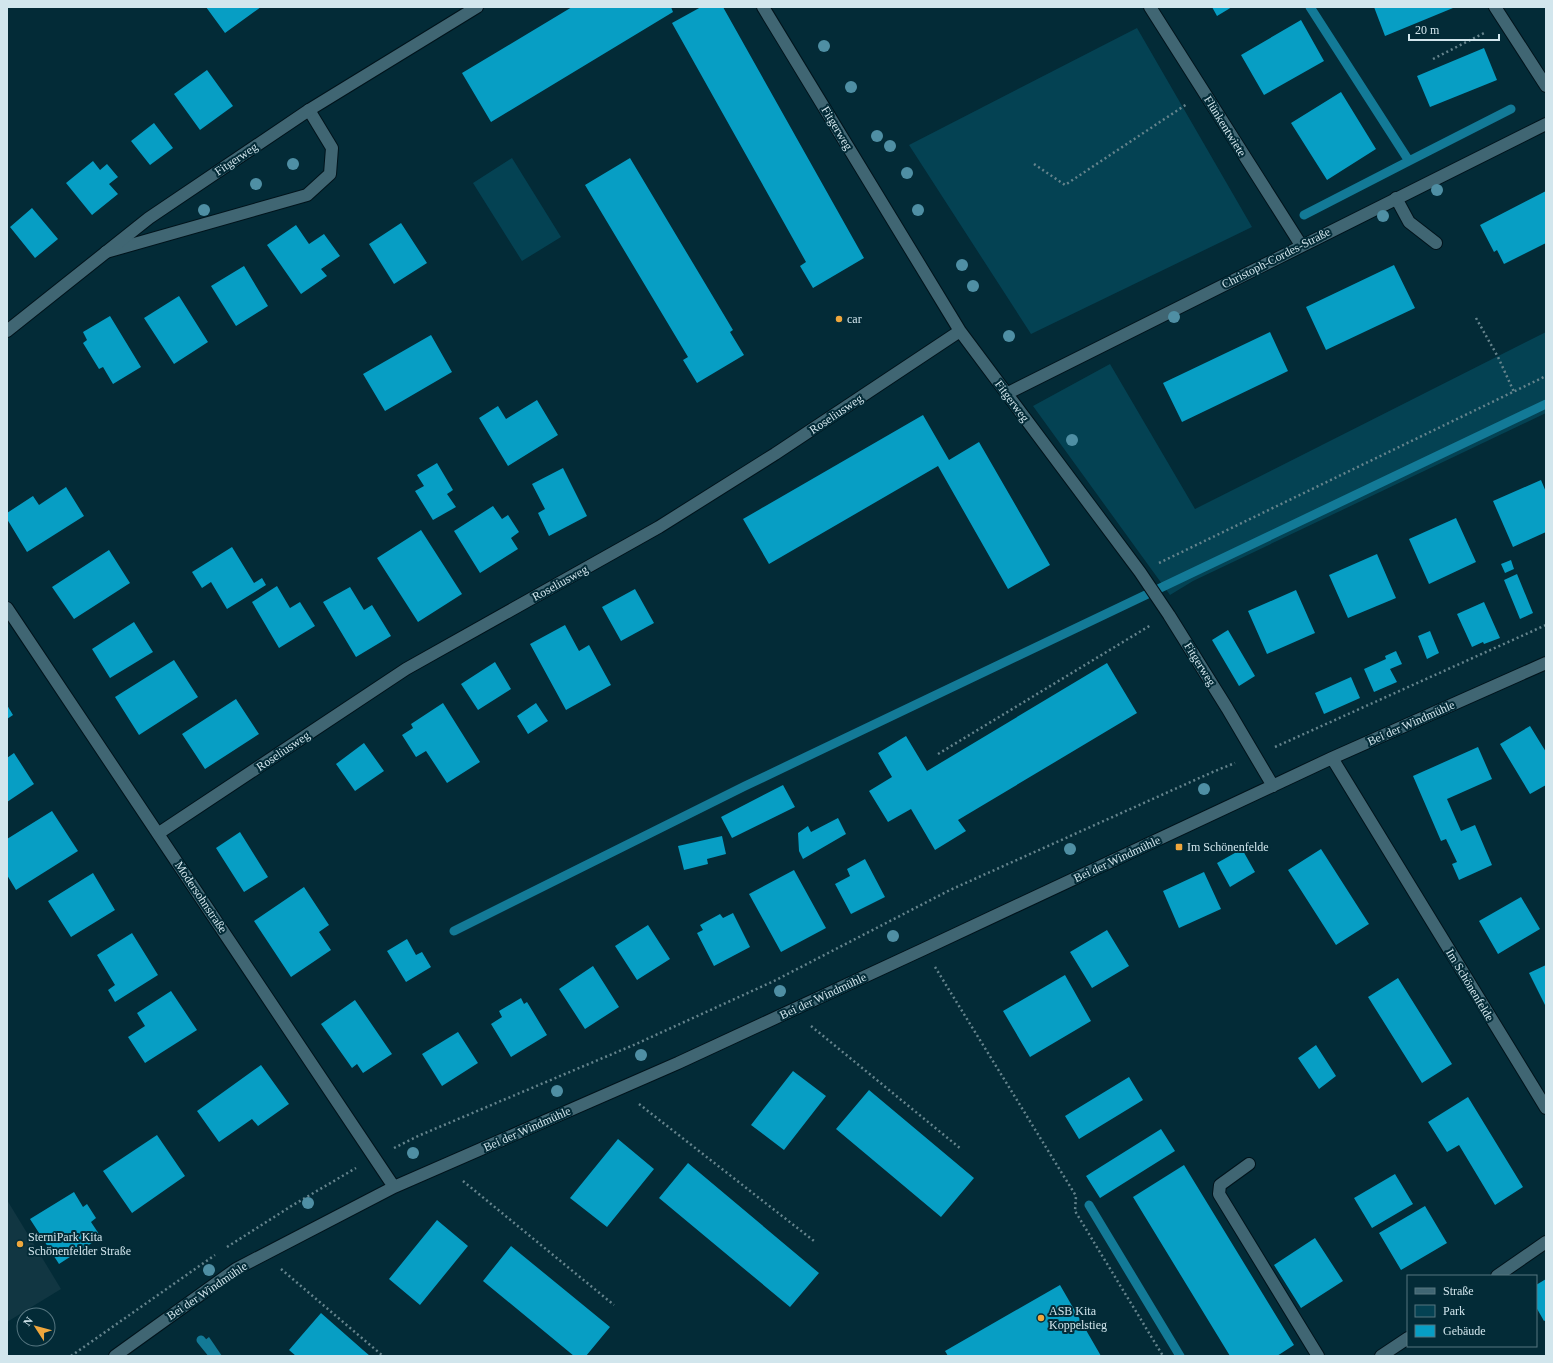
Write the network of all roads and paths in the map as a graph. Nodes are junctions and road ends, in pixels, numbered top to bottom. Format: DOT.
graph roads {
  1 [pos="478,7"];
  2 [pos="763,7"];
  3 [pos="1150,7"];
  4 [pos="1496,7"];
  5 [pos="1505,22"];
  6 [pos="1433,59"];
  7 [pos="1546,86"];
  8 [pos="1204,93"];
  9 [pos="309,110"];
  10 [pos="1546,124"];
  11 [pos="1034,164"];
  12 [pos="1396,198"];
  13 [pos="1436,243"];
  14 [pos="1301,245"];
  15 [pos="104,253"];
  16 [pos="1476,318"];
  17 [pos="7,331"];
  18 [pos="960,331"];
  19 [pos="1546,376"];
  20 [pos="1514,392"];
  21 [pos="1006,394"];
  22 [pos="1140,572"];
  23 [pos="7,608"];
  24 [pos="1169,615"];
  25 [pos="1546,625"];
  26 [pos="1546,663"];
  27 [pos="938,754"];
  28 [pos="1255,756"];
  29 [pos="1332,758"];
  30 [pos="1273,786"];
  31 [pos="159,833"];
  32 [pos="924,949"];
  33 [pos="792,1010"];
  34 [pos="619,1088"];
  35 [pos="1546,1108"];
  36 [pos="960,1149"];
  37 [pos="375,1157"];
  38 [pos="1248,1164"];
  39 [pos="444,1165"];
  40 [pos="394,1187"];
  41 [pos="814,1241"];
  42 [pos="1546,1242"];
  43 [pos="264,1255"];
  44 [pos="1498,1275"];
  45 [pos="614,1305"];
  46 [pos="1407,1339"];
  47 [pos="71,1356"];
  48 [pos="116,1356"];
  49 [pos="383,1356"];
  50 [pos="1163,1356"];
  51 [pos="1318,1356"];
  52 [pos="1381,1356"];
  1 -- 9 [label="street, Fitgerweg"];
  2 -- 18 [label="street, Fitgerweg"];
  3 -- 8 [label="street, Flünkentwiete"];
  4 -- 5 [label="street"];
  5 -- 6 [label="path"];
  5 -- 7 [label="street"];
  8 -- 11 [label="path"];
  8 -- 14 [label="street, Flünkentwiete"];
  9 -- 15 [label="street, Fitgerweg"];
  9 -- 15 [label="street"];
  10 -- 12 [label="street, Christoph-Cordes-Straße"];
  12 -- 13 [label="street"];
  12 -- 14 [label="street, Christoph-Cordes-Straße"];
  14 -- 21 [label="street, Christoph-Cordes-Straße"];
  15 -- 17 [label="street, Fitgerweg"];
  16 -- 20 [label="path"];
  18 -- 21 [label="street, Fitgerweg"];
  18 -- 31 [label="street, Roseliusweg"];
  19 -- 20 [label="path"];
  20 -- 22 [label="path"];
  21 -- 22 [label="street, Fitgerweg"];
  22 -- 24 [label="street, Fitgerweg"];
  23 -- 31 [label="street, Modersohnstraße"];
  24 -- 27 [label="path"];
  24 -- 28 [label="street, Fitgerweg"];
  25 -- 28 [label="path"];
  26 -- 29 [label="street, Bei der Windmühle"];
  28 -- 30 [label="street, Fitgerweg"];
  28 -- 37 [label="path"];
  29 -- 30 [label="street, Bei der Windmühle"];
  29 -- 35 [label="street, Im Schönenfelde"];
  30 -- 32 [label="street, Bei der Windmühle"];
  31 -- 37 [label="street, Modersohnstraße"];
  32 -- 33 [label="street, Bei der Windmühle"];
  32 -- 50 [label="path"];
  33 -- 34 [label="street, Bei der Windmühle"];
  33 -- 36 [label="path"];
  34 -- 39 [label="street, Bei der Windmühle"];
  34 -- 41 [label="path"];
  37 -- 40 [label="street, Modersohnstraße"];
  37 -- 47 [label="path"];
  38 -- 51 [label="street"];
  39 -- 40 [label="street, Bei der Windmühle"];
  39 -- 45 [label="path"];
  40 -- 43 [label="street, Bei der Windmühle"];
  42 -- 44 [label="street"];
  43 -- 48 [label="street, Bei der Windmühle"];
  43 -- 49 [label="path"];
  46 -- 52 [label="street"];
}
